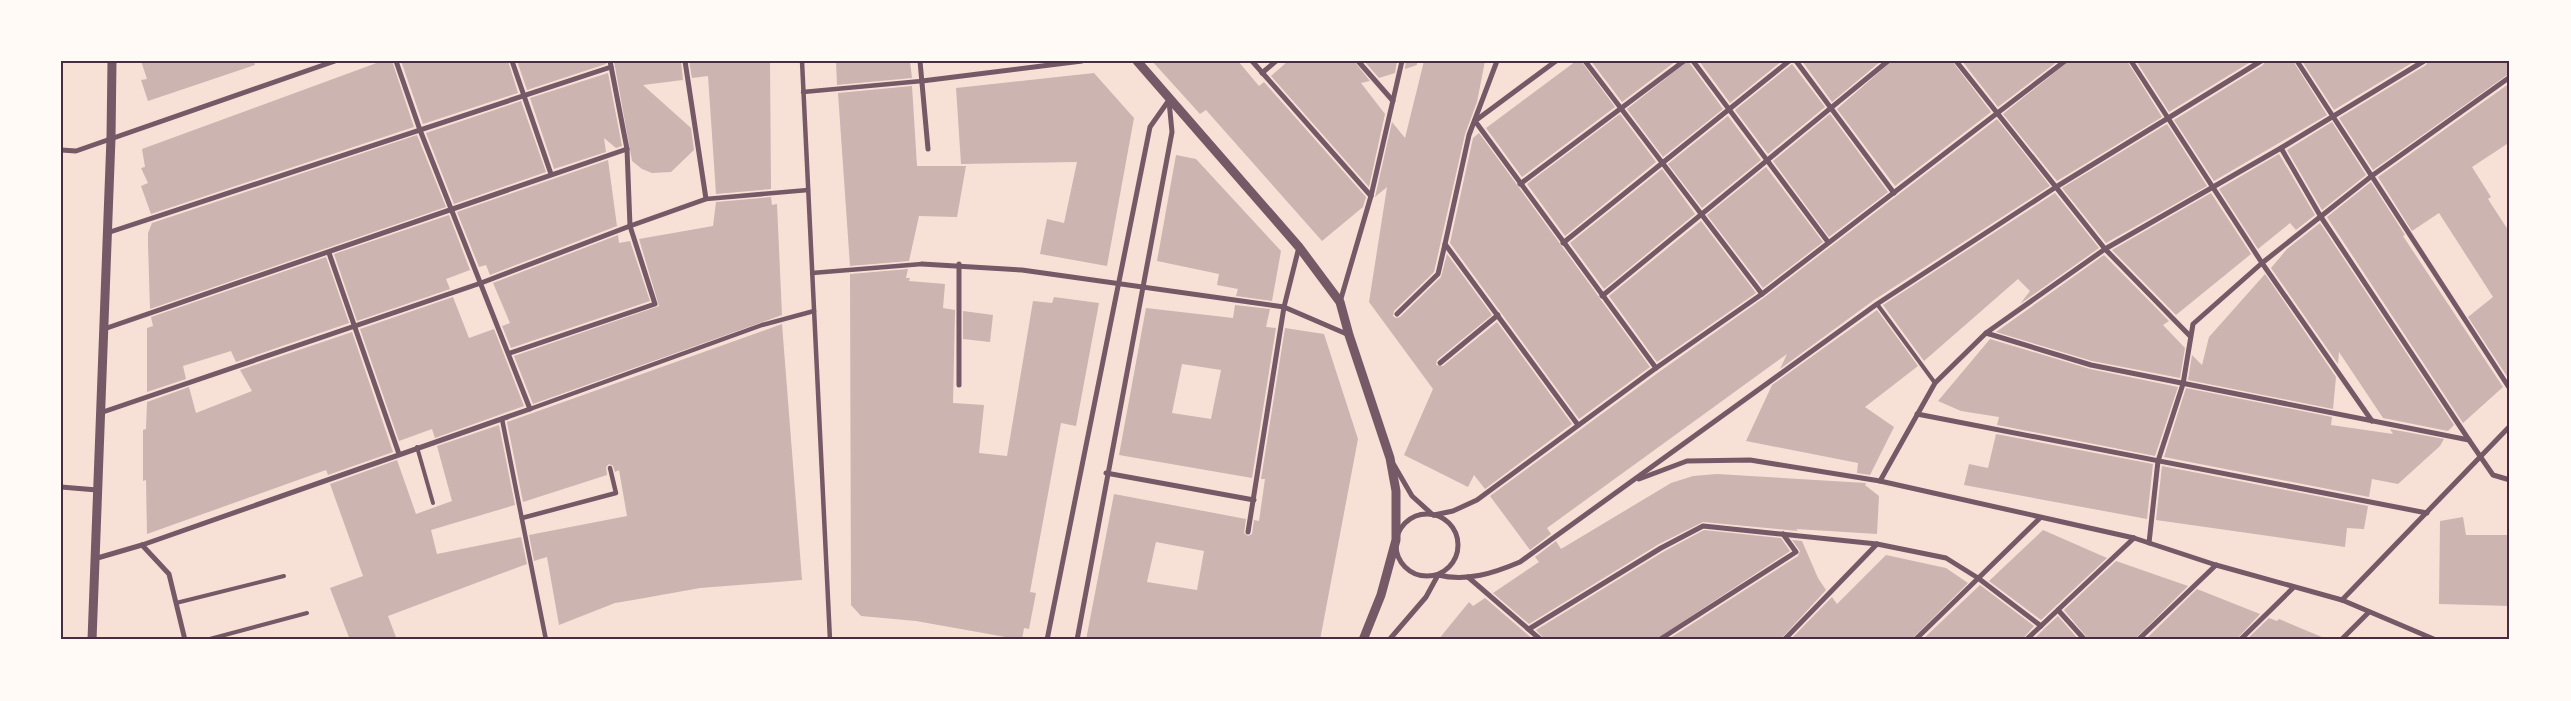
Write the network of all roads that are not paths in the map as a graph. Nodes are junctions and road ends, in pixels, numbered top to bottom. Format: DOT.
graph roads {
  1 [pos="112,61"];
  2 [pos="335,61"];
  3 [pos="396,61"];
  4 [pos="512,61"];
  5 [pos="685,61"];
  6 [pos="802,61"];
  7 [pos="920,61"];
  8 [pos="1082,61"];
  9 [pos="1137,61"];
  10 [pos="1252,61"];
  11 [pos="1276,61"];
  12 [pos="1358,61"];
  13 [pos="1402,61"];
  14 [pos="1497,61"];
  15 [pos="1556,61"];
  16 [pos="1585,61"];
  17 [pos="1684,61"];
  18 [pos="1693,61"];
  19 [pos="1789,61"];
  20 [pos="1796,61"];
  21 [pos="1888,61"];
  22 [pos="1956,61"];
  23 [pos="2065,61"];
  24 [pos="2131,61"];
  25 [pos="2261,61"];
  26 [pos="2297,61"];
  27 [pos="2424,61"];
  28 [pos="611,64"];
  29 [pos="1262,73"];
  30 [pos="2510,77"];
  31 [pos="922,81"];
  32 [pos="803,92"];
  33 [pos="526,96"];
  34 [pos="1169,100"];
  35 [pos="1393,101"];
  36 [pos="1621,108"];
  37 [pos="1831,108"];
  38 [pos="1729,109"];
  39 [pos="1997,114"];
  40 [pos="2169,117"];
  41 [pos="2333,117"];
  42 [pos="1475,121"];
  43 [pos="420,130"];
  44 [pos="111,138"];
  45 [pos="2280,148"];
  46 [pos="627,149"];
  47 [pos="928,149"];
  48 [pos="61,150"];
  49 [pos="1767,160"];
  50 [pos="1661,163"];
  51 [pos="551,174"];
  52 [pos="2373,175"];
  53 [pos="1520,184"];
  54 [pos="2056,187"];
  55 [pos="2214,187"];
  56 [pos="808,190"];
  57 [pos="1894,193"];
  58 [pos="1372,196"];
  59 [pos="706,199"];
  60 [pos="452,209"];
  61 [pos="1700,215"];
  62 [pos="2321,217"];
  63 [pos="630,226"];
  64 [pos="107,233"];
  65 [pos="1828,242"];
  66 [pos="1563,243"];
  67 [pos="1445,244"];
  68 [pos="1299,247"];
  69 [pos="2105,249"];
  70 [pos="329,253"];
  71 [pos="2262,263"];
  72 [pos="922,264"];
  73 [pos="959,264"];
  74 [pos="812,273"];
  75 [pos="481,283"];
  76 [pos="1118,283"];
  77 [pos="1141,288"];
  78 [pos="1762,294"];
  79 [pos="1602,296"];
  80 [pos="1340,302"];
  81 [pos="1877,304"];
  82 [pos="1284,307"];
  83 [pos="814,311"];
  84 [pos="1397,314"];
  85 [pos="1498,315"];
  86 [pos="355,326"];
  87 [pos="104,329"];
  88 [pos="1986,333"];
  89 [pos="1348,335"];
  90 [pos="2190,336"];
  91 [pos="510,353"];
  92 [pos="1440,363"];
  93 [pos="1656,368"];
  94 [pos="1935,383"];
  95 [pos="2183,384"];
  96 [pos="959,385"];
  97 [pos="2510,389"];
  98 [pos="530,409"];
  99 [pos="100,414"];
  100 [pos="1917,414"];
  101 [pos="502,419"];
  102 [pos="2372,421"];
  103 [pos="1578,425"];
  104 [pos="2510,426"];
  105 [pos="2469,440"];
  106 [pos="417,447"];
  107 [pos="399,454"];
  108 [pos="2480,455"];
  109 [pos="1390,458"];
  110 [pos="2158,461"];
  111 [pos="610,468"];
  112 [pos="1106,474"];
  113 [pos="2510,480"];
  114 [pos="1880,481"];
  115 [pos="1632,482"];
  116 [pos="61,487"];
  117 [pos="97,490"];
  118 [pos="1254,500"];
  119 [pos="433,503"];
  120 [pos="2427,513"];
  121 [pos="1434,515"];
  122 [pos="522,518"];
  123 [pos="2040,518"];
  124 [pos="1248,532"];
  125 [pos="1783,534"];
  126 [pos="2134,538"];
  127 [pos="1396,540"];
  128 [pos="2149,543"];
  129 [pos="1877,544"];
  130 [pos="142,545"];
  131 [pos="94,559"];
  132 [pos="2216,565"];
  133 [pos="1438,575"];
  134 [pos="284,576"];
  135 [pos="1468,577"];
  136 [pos="1978,578"];
  137 [pos="2294,588"];
  138 [pos="2342,600"];
  139 [pos="176,603"];
  140 [pos="2058,610"];
  141 [pos="2369,612"];
  142 [pos="307,613"];
  143 [pos="2041,626"];
  144 [pos="1529,629"];
  145 [pos="92,640"];
  146 [pos="185,640"];
  147 [pos="206,640"];
  148 [pos="546,640"];
  149 [pos="830,640"];
  150 [pos="1047,640"];
  151 [pos="1076,640"];
  152 [pos="1363,640"];
  153 [pos="1389,640"];
  154 [pos="1541,640"];
  155 [pos="1659,640"];
  156 [pos="1784,640"];
  157 [pos="1915,640"];
  158 [pos="2026,640"];
  159 [pos="2085,640"];
  160 [pos="2138,640"];
  161 [pos="2240,640"];
  162 [pos="2341,640"];
  163 [pos="2436,640"];
  1 -- 44 [label="street"];
  2 -- 44 [label="street"];
  3 -- 43 [label="street"];
  4 -- 33 [label="street"];
  5 -- 59 [label="street"];
  6 -- 32 [label="street"];
  7 -- 31 [label="street"];
  8 -- 31 [label="street"];
  9 -- 34 [label="street"];
  10 -- 29 [label="street"];
  11 -- 29 [label="street"];
  12 -- 35 [label="street"];
  13 -- 35 [label="street"];
  14 -- 42 [label="street"];
  15 -- 42 [label="street"];
  16 -- 36 [label="street"];
  17 -- 36 [label="street"];
  18 -- 38 [label="street"];
  19 -- 38 [label="street"];
  20 -- 37 [label="street"];
  21 -- 37 [label="street"];
  22 -- 39 [label="street"];
  23 -- 39 [label="street"];
  24 -- 40 [label="street"];
  25 -- 40 [label="street"];
  26 -- 41 [label="street"];
  27 -- 41 [label="street"];
  28 -- 33 [label="street"];
  28 -- 46 [label="street"];
  29 -- 58 [label="street"];
  30 -- 52 [label="street"];
  31 -- 32 [label="street"];
  31 -- 47 [label="street"];
  32 -- 56 [label="street"];
  33 -- 43 [label="street"];
  33 -- 51 [label="street"];
  34 -- 68 [label="street"];
  34 -- 76 [label="street"];
  34 -- 77 [label="street"];
  35 -- 58 [label="street"];
  36 -- 50 [label="street"];
  36 -- 53 [label="street"];
  37 -- 49 [label="street"];
  37 -- 57 [label="street"];
  38 -- 49 [label="street"];
  38 -- 50 [label="street"];
  39 -- 54 [label="street"];
  39 -- 57 [label="street"];
  40 -- 54 [label="street"];
  40 -- 55 [label="street"];
  41 -- 45 [label="street"];
  41 -- 52 [label="street"];
  42 -- 53 [label="street"];
  42 -- 67 [label="street"];
  43 -- 60 [label="street"];
  43 -- 64 [label="street"];
  44 -- 48 [label="street"];
  44 -- 64 [label="street"];
  45 -- 55 [label="street"];
  45 -- 62 [label="street"];
  46 -- 51 [label="street"];
  46 -- 63 [label="street"];
  49 -- 61 [label="street"];
  49 -- 65 [label="street"];
  50 -- 61 [label="street"];
  50 -- 66 [label="street"];
  51 -- 60 [label="street"];
  52 -- 62 [label="street"];
  52 -- 97 [label="street"];
  53 -- 66 [label="street"];
  54 -- 69 [label="street"];
  54 -- 81 [label="street"];
  55 -- 69 [label="street"];
  55 -- 71 [label="street"];
  56 -- 59 [label="street"];
  56 -- 74 [label="street"];
  57 -- 65 [label="street"];
  58 -- 80 [label="street"];
  59 -- 63 [label="street"];
  60 -- 70 [label="street"];
  60 -- 75 [label="street"];
  61 -- 78 [label="street"];
  61 -- 79 [label="street"];
  62 -- 71 [label="street"];
  62 -- 105 [label="street"];
  63 -- 75 [label="street"];
  63 -- 91 [label="street"];
  64 -- 87 [label="street"];
  65 -- 78 [label="street"];
  66 -- 79 [label="street"];
  67 -- 84 [label="street"];
  67 -- 85 [label="street"];
  68 -- 80 [label="street"];
  68 -- 82 [label="street"];
  69 -- 88 [label="street"];
  69 -- 90 [label="street"];
  70 -- 86 [label="street"];
  70 -- 87 [label="street"];
  71 -- 90 [label="street"];
  71 -- 102 [label="street"];
  72 -- 73 [label="street"];
  72 -- 74 [label="street"];
  73 -- 76 [label="street"];
  73 -- 96 [label="street"];
  74 -- 83 [label="street"];
  75 -- 86 [label="street"];
  75 -- 91 [label="street"];
  76 -- 77 [label="street"];
  76 -- 150 [label="street"];
  77 -- 82 [label="street"];
  77 -- 112 [label="street"];
  78 -- 93 [label="street"];
  79 -- 93 [label="street"];
  80 -- 89 [label="street"];
  81 -- 94 [label="lane"];
  81 -- 115 [label="street"];
  82 -- 89 [label="street"];
  82 -- 118 [label="street"];
  83 -- 98 [label="street"];
  83 -- 149 [label="street"];
  85 -- 92 [label="street"];
  85 -- 103 [label="street"];
  86 -- 99 [label="street"];
  86 -- 107 [label="street"];
  87 -- 99 [label="street"];
  88 -- 94 [label="street"];
  88 -- 95 [label="street"];
  89 -- 109 [label="street"];
  90 -- 95 [label="street"];
  91 -- 98 [label="street"];
  93 -- 103 [label="street"];
  94 -- 100 [label="street"];
  95 -- 102 [label="street"];
  95 -- 110 [label="street"];
  98 -- 101 [label="street"];
  99 -- 117 [label="street"];
  100 -- 110 [label="street"];
  100 -- 114 [label="street"];
  101 -- 106 [label="street"];
  101 -- 122 [label="street"];
  102 -- 105 [label="street"];
  103 -- 121 [label="street"];
  104 -- 108 [label="street"];
  105 -- 108 [label="street"];
  106 -- 107 [label="street"];
  106 -- 119 [label="lane"];
  107 -- 130 [label="street"];
  108 -- 113 [label="street"];
  108 -- 120 [label="street"];
  109 -- 121 [label="street"];
  109 -- 127 [label="street"];
  110 -- 120 [label="street"];
  110 -- 128 [label="street"];
  111 -- 122 [label="street"];
  112 -- 118 [label="street"];
  112 -- 151 [label="street"];
  114 -- 115 [label="street"];
  114 -- 123 [label="street"];
  115 -- 135 [label="street"];
  116 -- 117 [label="street"];
  117 -- 131 [label="street"];
  118 -- 124 [label="street"];
  120 -- 138 [label="street"];
  121 -- 127 [label="street"];
  121 -- 133 [label="street"];
  122 -- 148 [label="street"];
  123 -- 126 [label="street"];
  123 -- 136 [label="street"];
  125 -- 129 [label="street"];
  125 -- 144 [label="street"];
  125 -- 155 [label="street"];
  126 -- 128 [label="street"];
  126 -- 140 [label="street"];
  127 -- 133 [label="street"];
  127 -- 152 [label="street"];
  128 -- 132 [label="street"];
  129 -- 136 [label="street"];
  129 -- 156 [label="street"];
  130 -- 131 [label="street"];
  130 -- 139 [label="street"];
  131 -- 145 [label="street"];
  132 -- 137 [label="street"];
  132 -- 160 [label="street"];
  133 -- 135 [label="street"];
  133 -- 153 [label="street"];
  134 -- 139 [label="lane"];
  135 -- 144 [label="street"];
  136 -- 143 [label="street"];
  136 -- 157 [label="street"];
  137 -- 138 [label="street"];
  137 -- 161 [label="street"];
  138 -- 141 [label="street"];
  139 -- 146 [label="street"];
  140 -- 143 [label="street"];
  140 -- 159 [label="street"];
  141 -- 162 [label="street"];
  141 -- 163 [label="street"];
  142 -- 147 [label="lane"];
  143 -- 158 [label="street"];
  144 -- 154 [label="street"];
}
